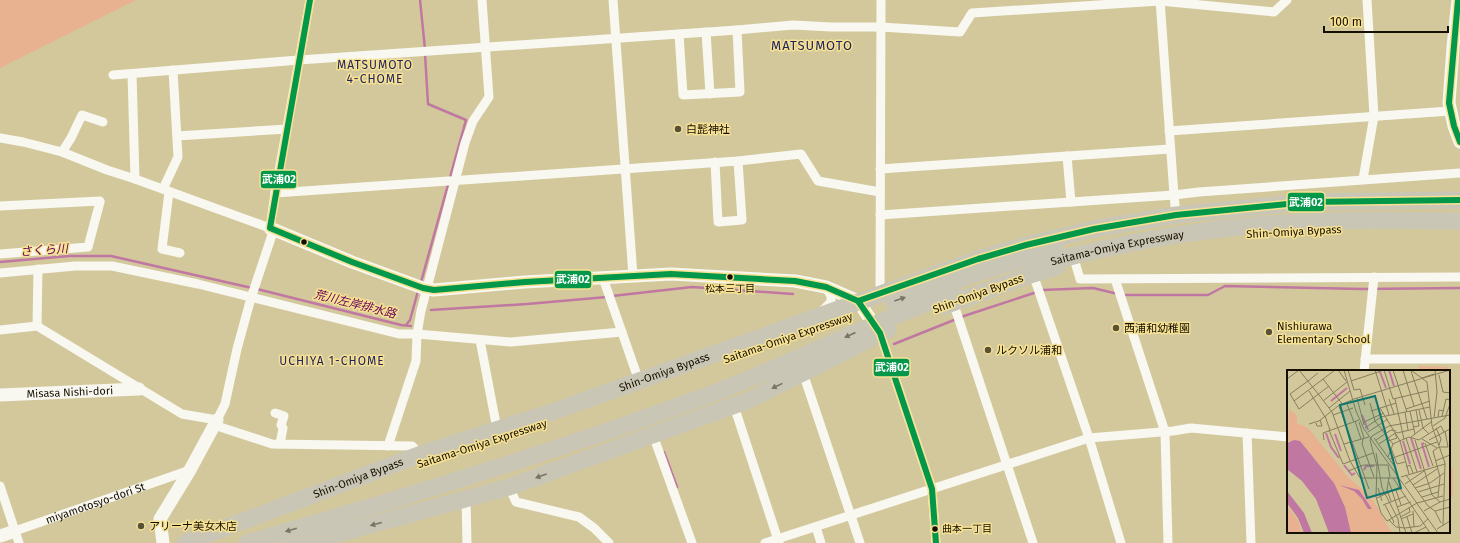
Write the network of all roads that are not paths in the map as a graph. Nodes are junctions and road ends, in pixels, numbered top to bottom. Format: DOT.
graph roads {
  1 [pos="310,0"];
  2 [pos="482,0"];
  3 [pos="613,0"];
  4 [pos="881,0"];
  5 [pos="1160,0"];
  6 [pos="1287,0"];
  7 [pos="1366,0"];
  8 [pos="1458,0"];
  9 [pos="881,27"];
  10 [pos="736,30"];
  11 [pos="706,32"];
  12 [pos="679,34"];
  13 [pos="616,39"];
  14 [pos="1457,46"];
  15 [pos="485,47"];
  16 [pos="299,60"];
  17 [pos="173,70"];
  18 [pos="132,74"];
  19 [pos="113,75"];
  20 [pos="710,94"];
  21 [pos="1450,111"];
  22 [pos="1374,116"];
  23 [pos="103,122"];
  24 [pos="287,129"];
  25 [pos="1169,131"];
  26 [pos="177,136"];
  27 [pos="0,138"];
  28 [pos="1460,142"];
  29 [pos="1170,149"];
  30 [pos="62,152"];
  31 [pos="1067,156"];
  32 [pos="738,161"];
  33 [pos="715,162"];
  34 [pos="625,169"];
  35 [pos="880,169"];
  36 [pos="1460,173"];
  37 [pos="135,179"];
  38 [pos="1363,179"];
  39 [pos="450,182"];
  40 [pos="166,190"];
  41 [pos="880,192"];
  42 [pos="275,193"];
  43 [pos="1174,195"];
  44 [pos="1460,200"];
  45 [pos="1071,202"];
  46 [pos="0,206"];
  47 [pos="1460,209"];
  48 [pos="880,215"];
  49 [pos="1176,215"];
  50 [pos="1460,221"];
  51 [pos="270,228"];
  52 [pos="1460,229"];
  53 [pos="180,253"];
  54 [pos="0,254"];
  55 [pos="978,259"];
  56 [pos="1075,262"];
  57 [pos="38,269"];
  58 [pos="0,272"];
  59 [pos="633,276"];
  60 [pos="1374,277"];
  61 [pos="1460,277"];
  62 [pos="603,278"];
  63 [pos="1115,279"];
  64 [pos="1037,285"];
  65 [pos="422,287"];
  66 [pos="826,287"];
  67 [pos="880,294"];
  68 [pos="252,295"];
  69 [pos="858,301"];
  70 [pos="957,313"];
  71 [pos="817,316"];
  72 [pos="36,326"];
  73 [pos="0,330"];
  74 [pos="418,332"];
  75 [pos="622,332"];
  76 [pos="880,333"];
  77 [pos="480,340"];
  78 [pos="1365,359"];
  79 [pos="1460,359"];
  80 [pos="1364,370"];
  81 [pos="803,373"];
  82 [pos="639,381"];
  83 [pos="139,389"];
  84 [pos="0,395"];
  85 [pos="741,403"];
  86 [pos="275,413"];
  87 [pos="216,423"];
  88 [pos="497,429"];
  89 [pos="519,432"];
  90 [pos="1165,432"];
  91 [pos="1247,433"];
  92 [pos="653,436"];
  93 [pos="1287,437"];
  94 [pos="1089,438"];
  95 [pos="280,444"];
  96 [pos="388,446"];
  97 [pos="420,454"];
  98 [pos="1007,464"];
  99 [pos="190,470"];
  100 [pos="0,486"];
  101 [pos="509,487"];
  102 [pos="932,489"];
  103 [pos="466,499"];
  104 [pos="851,515"];
  105 [pos="321,522"];
  106 [pos="816,527"];
  107 [pos="0,536"];
  108 [pos="17,537"];
  109 [pos="778,541"];
  110 [pos="163,543"];
  111 [pos="185,543"];
  112 [pos="206,543"];
  113 [pos="247,543"];
  114 [pos="293,543"];
  115 [pos="467,543"];
  116 [pos="609,543"];
  117 [pos="692,543"];
  118 [pos="765,543"];
  119 [pos="821,543"];
  120 [pos="860,543"];
  121 [pos="936,543"];
  122 [pos="1034,543"];
  123 [pos="1122,543"];
  124 [pos="1168,543"];
  125 [pos="1251,543"];
  1 -- 16 [label="street"];
  2 -- 15 [label="street"];
  3 -- 13 [label="street"];
  4 -- 9 [label="street"];
  5 -- 6 [label="street"];
  5 -- 9 [label="street"];
  5 -- 25 [label="street"];
  7 -- 22 [label="street"];
  8 -- 14 [label="street"];
  9 -- 10 [label="street"];
  9 -- 35 [label="street"];
  10 -- 11 [label="street"];
  10 -- 20 [label="street"];
  11 -- 12 [label="street"];
  11 -- 20 [label="street"];
  12 -- 13 [label="street"];
  12 -- 20 [label="street"];
  13 -- 15 [label="street"];
  13 -- 34 [label="street"];
  14 -- 21 [label="street"];
  15 -- 16 [label="street"];
  15 -- 39 [label="street"];
  16 -- 17 [label="street"];
  16 -- 24 [label="street"];
  17 -- 18 [label="street"];
  17 -- 26 [label="street"];
  18 -- 19 [label="street"];
  18 -- 37 [label="street"];
  21 -- 22 [label="street"];
  21 -- 28 [label="street"];
  22 -- 25 [label="street"];
  22 -- 38 [label="street"];
  23 -- 30 [label="street"];
  24 -- 26 [label="street"];
  24 -- 42 [label="street"];
  25 -- 29 [label="street"];
  26 -- 40 [label="street"];
  27 -- 30 [label="street"];
  29 -- 31 [label="street"];
  29 -- 43 [label="street"];
  30 -- 37 [label="street"];
  31 -- 35 [label="street"];
  31 -- 45 [label="street"];
  32 -- 33 [label="street"];
  32 -- 33 [label="street"];
  32 -- 41 [label="street"];
  33 -- 34 [label="street"];
  34 -- 39 [label="street"];
  34 -- 59 [label="street"];
  35 -- 41 [label="street"];
  36 -- 38 [label="street"];
  37 -- 40 [label="street"];
  38 -- 43 [label="street"];
  39 -- 42 [label="street"];
  39 -- 65 [label="street"];
  40 -- 51 [label="street"];
  40 -- 53 [label="street"];
  41 -- 48 [label="street"];
  42 -- 51 [label="street"];
  43 -- 45 [label="street"];
  43 -- 49 [label="street"];
  44 -- 49 [label="highway, Shin-Omiya Bypass"];
  45 -- 48 [label="street"];
  46 -- 54 [label="street"];
  89 -- 47 [label="highway, Saitama-Omiya Expressway, one-way"];
  48 -- 67 [label="street"];
  49 -- 55 [label="highway, Shin-Omiya Bypass"];
  50 -- 105 [label="highway, Saitama-Omiya Expressway, one-way"];
  51 -- 65 [label="street"];
  51 -- 68 [label="street"];
  52 -- 56 [label="highway, Shin-Omiya Bypass"];
  55 -- 67 [label="highway, Shin-Omiya Bypass"];
  55 -- 89 [label="highway"];
  56 -- 63 [label="street"];
  56 -- 64 [label="highway, Shin-Omiya Bypass"];
  57 -- 58 [label="street"];
  57 -- 68 [label="street"];
  57 -- 72 [label="street"];
  59 -- 62 [label="street"];
  59 -- 66 [label="street"];
  60 -- 61 [label="street"];
  60 -- 63 [label="street"];
  60 -- 78 [label="street"];
  62 -- 65 [label="street"];
  62 -- 75 [label="street"];
  63 -- 90 [label="street"];
  64 -- 70 [label="highway, Shin-Omiya Bypass"];
  64 -- 94 [label="street"];
  65 -- 74 [label="street"];
  66 -- 69 [label="street"];
  66 -- 71 [label="street"];
  67 -- 69 [label="highway, Shin-Omiya Bypass"];
  68 -- 74 [label="street"];
  68 -- 87 [label="street"];
  69 -- 71 [label="highway, Shin-Omiya Bypass"];
  69 -- 76 [label="street"];
  70 -- 76 [label="highway, Shin-Omiya Bypass"];
  70 -- 98 [label="street"];
  71 -- 82 [label="highway, Shin-Omiya Bypass"];
  72 -- 73 [label="street"];
  72 -- 83 [label="street"];
  74 -- 77 [label="street"];
  74 -- 96 [label="street"];
  75 -- 77 [label="street"];
  75 -- 82 [label="street"];
  76 -- 81 [label="highway, Shin-Omiya Bypass"];
  76 -- 102 [label="street"];
  77 -- 88 [label="street"];
  78 -- 79 [label="street"];
  78 -- 80 [label="street"];
  81 -- 85 [label="highway, Shin-Omiya Bypass, one-way"];
  81 -- 104 [label="street"];
  82 -- 88 [label="highway, Shin-Omiya Bypass"];
  83 -- 84 [label="street, Misasa Nishi-dori"];
  83 -- 87 [label="street"];
  85 -- 92 [label="highway, Shin-Omiya Bypass"];
  85 -- 105 [label="highway"];
  85 -- 109 [label="street"];
  86 -- 95 [label="street"];
  87 -- 95 [label="street"];
  87 -- 99 [label="street"];
  88 -- 97 [label="highway, Shin-Omiya Bypass"];
  89 -- 112 [label="highway, Saitama-Omiya Expressway"];
  90 -- 91 [label="street"];
  90 -- 94 [label="street"];
  90 -- 124 [label="street"];
  91 -- 93 [label="street"];
  91 -- 125 [label="street"];
  92 -- 101 [label="highway, Shin-Omiya Bypass, one-way"];
  92 -- 117 [label="street"];
  94 -- 98 [label="street"];
  94 -- 123 [label="street"];
  95 -- 96 [label="street"];
  96 -- 97 [label="street"];
  97 -- 111 [label="highway, Shin-Omiya Bypass"];
  98 -- 102 [label="street"];
  98 -- 122 [label="street"];
  99 -- 108 [label="street, miyamotosyo-dori St"];
  99 -- 110 [label="street"];
  100 -- 108 [label="street"];
  101 -- 103 [label="highway, Shin-Omiya Bypass"];
  101 -- 116 [label="street"];
  102 -- 104 [label="street"];
  102 -- 121 [label="street"];
  103 -- 114 [label="highway, Shin-Omiya Bypass, one-way"];
  103 -- 115 [label="street"];
  104 -- 106 [label="street"];
  104 -- 120 [label="street"];
  105 -- 113 [label="highway, Saitama-Omiya Expressway, one-way"];
  106 -- 109 [label="street"];
  106 -- 119 [label="street"];
  107 -- 108 [label="street, miyamotosyo-dori St"];
  109 -- 118 [label="street"];
}
